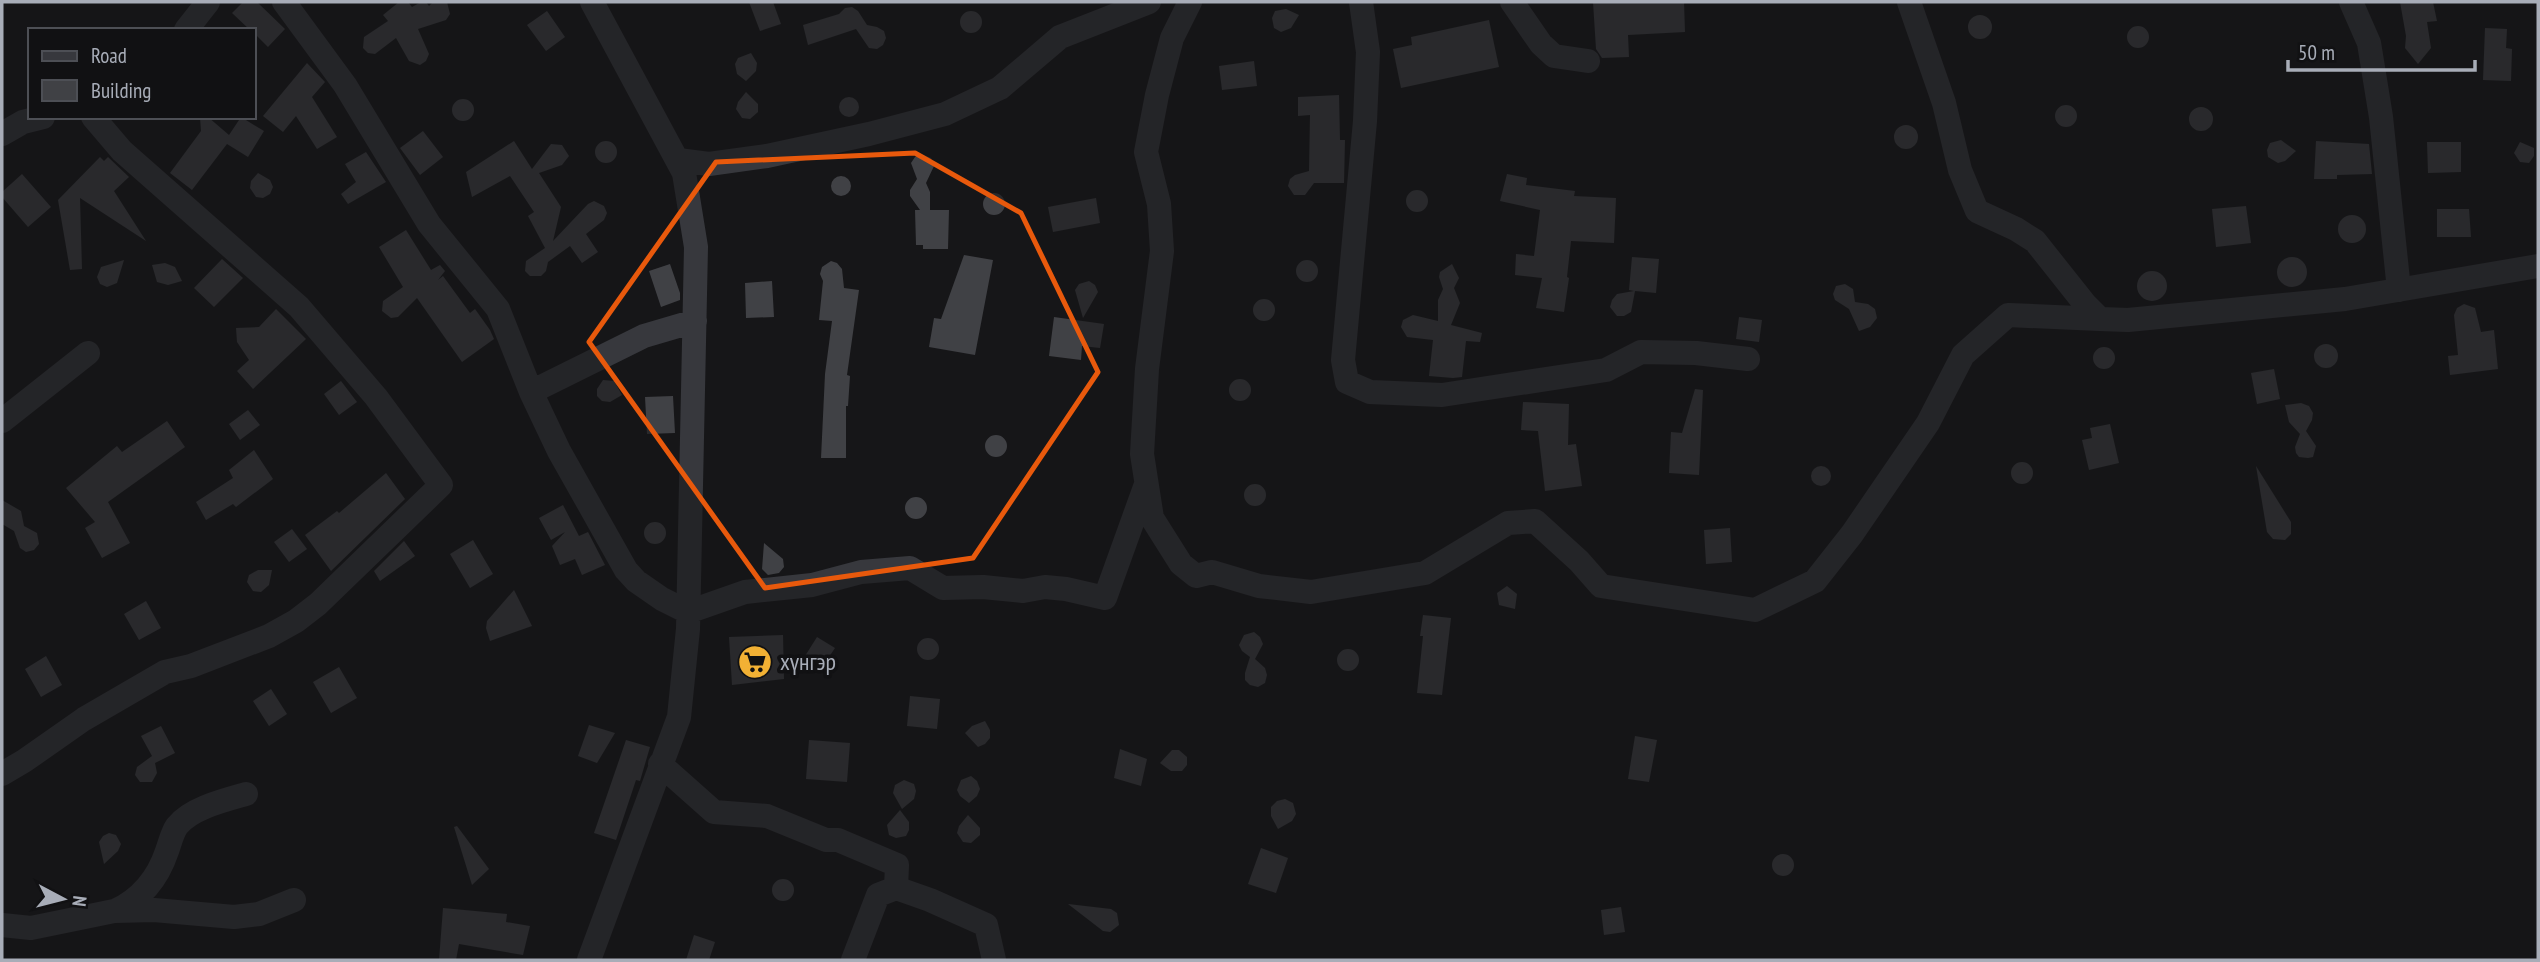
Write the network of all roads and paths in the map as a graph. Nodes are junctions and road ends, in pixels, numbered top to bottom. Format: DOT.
graph roads {
  1 [pos="208,2"];
  2 [pos="284,2"];
  3 [pos="1149,2"];
  4 [pos="1190,2"];
  5 [pos="1361,2"];
  6 [pos="1512,2"];
  7 [pos="1909,2"];
  8 [pos="2351,2"];
  9 [pos="597,3"];
  10 [pos="188,28"];
  11 [pos="1588,61"];
  12 [pos="35,119"];
  13 [pos="95,119"];
  14 [pos="2,134"];
  15 [pos="678,160"];
  16 [pos="2538,266"];
  17 [pos="2399,290"];
  18 [pos="2100,318"];
  19 [pos="695,321"];
  20 [pos="88,353"];
  21 [pos="1748,359"];
  22 [pos="531,392"];
  23 [pos="2,421"];
  24 [pos="1147,483"];
  25 [pos="688,612"];
  26 [pos="660,764"];
  27 [pos="2,774"];
  28 [pos="246,794"];
  29 [pos="896,888"];
  30 [pos="295,900"];
  31 [pos="114,911"];
  32 [pos="2,925"];
  33 [pos="589,960"];
  34 [pos="853,960"];
  35 [pos="995,960"];
  1 -- 10 [label="street"];
  2 -- 22 [label="street"];
  3 -- 15 [label="street"];
  4 -- 24 [label="street"];
  5 -- 21 [label="street"];
  6 -- 11 [label="street"];
  7 -- 18 [label="street"];
  8 -- 17 [label="street"];
  9 -- 15 [label="street"];
  12 -- 14 [label="street"];
  13 -- 27 [label="street"];
  15 -- 19 [label="street"];
  16 -- 17 [label="street"];
  17 -- 18 [label="street"];
  18 -- 24 [label="street"];
  19 -- 22 [label="street"];
  19 -- 25 [label="street"];
  20 -- 23 [label="street"];
  22 -- 25 [label="street"];
  24 -- 25 [label="street"];
  25 -- 26 [label="street"];
  26 -- 29 [label="street"];
  26 -- 33 [label="street"];
  28 -- 31 [label="street"];
  29 -- 34 [label="street"];
  29 -- 35 [label="street"];
  30 -- 31 [label="street"];
  31 -- 32 [label="street"];
}
